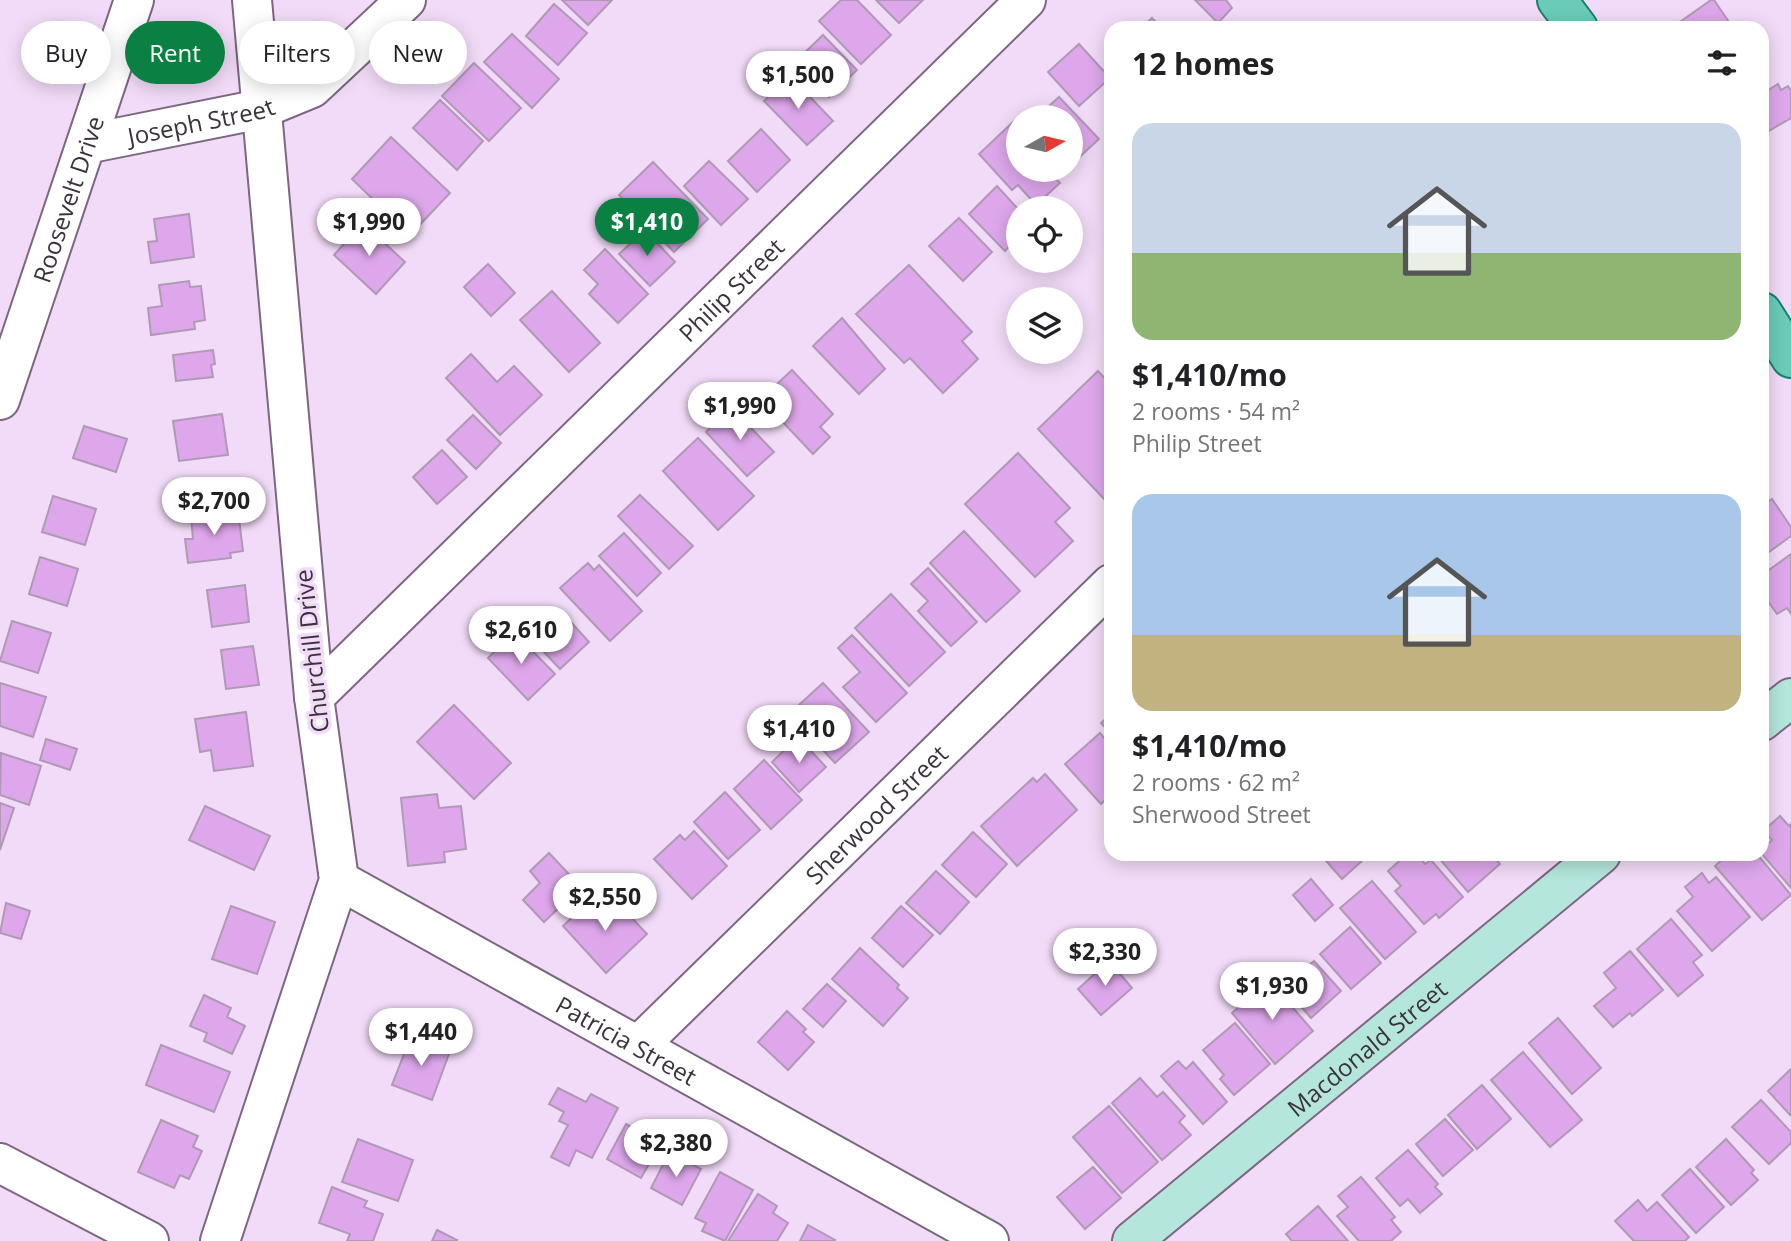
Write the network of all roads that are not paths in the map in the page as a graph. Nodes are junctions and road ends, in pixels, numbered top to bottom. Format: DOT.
graph roads {
  1 [pos="134,0"];
  2 [pos="252,0"];
  3 [pos="406,0"];
  4 [pos="1026,0"];
  5 [pos="1557,0"];
  6 [pos="1573,21"];
  7 [pos="261,109"];
  8 [pos="86,144"];
  9 [pos="1769,323"];
  10 [pos="1791,358"];
  11 [pos="0,400"];
  12 [pos="1104,591"];
  13 [pos="314,697"];
  14 [pos="1791,698"];
  15 [pos="1769,715"];
  16 [pos="1593,861"];
  17 [pos="340,880"];
  18 [pos="639,1045"];
  19 [pos="0,1163"];
  20 [pos="149,1241"];
  21 [pos="220,1241"];
  22 [pos="989,1241"];
  23 [pos="1132,1241"];
  1 -- 8 [label="street, Roosevelt Drive"];
  2 -- 7 [label="street, Churchill Drive"];
  3 -- 7 [label="street, Joseph Street"];
  4 -- 13 [label="street, Philip Street"];
  5 -- 6 [label="main road"];
  7 -- 8 [label="street, Joseph Street"];
  7 -- 13 [label="street, Churchill Drive"];
  8 -- 11 [label="street, Roosevelt Drive"];
  9 -- 10 [label="main road"];
  12 -- 18 [label="street, Sherwood Street"];
  13 -- 17 [label="street, Churchill Drive"];
  14 -- 15 [label="street"];
  16 -- 23 [label="street, Macdonald Street"];
  17 -- 18 [label="street, Patricia Street"];
  17 -- 21 [label="street, Churchill Drive"];
  18 -- 22 [label="street, Patricia Street"];
  19 -- 20 [label="street"];
}
